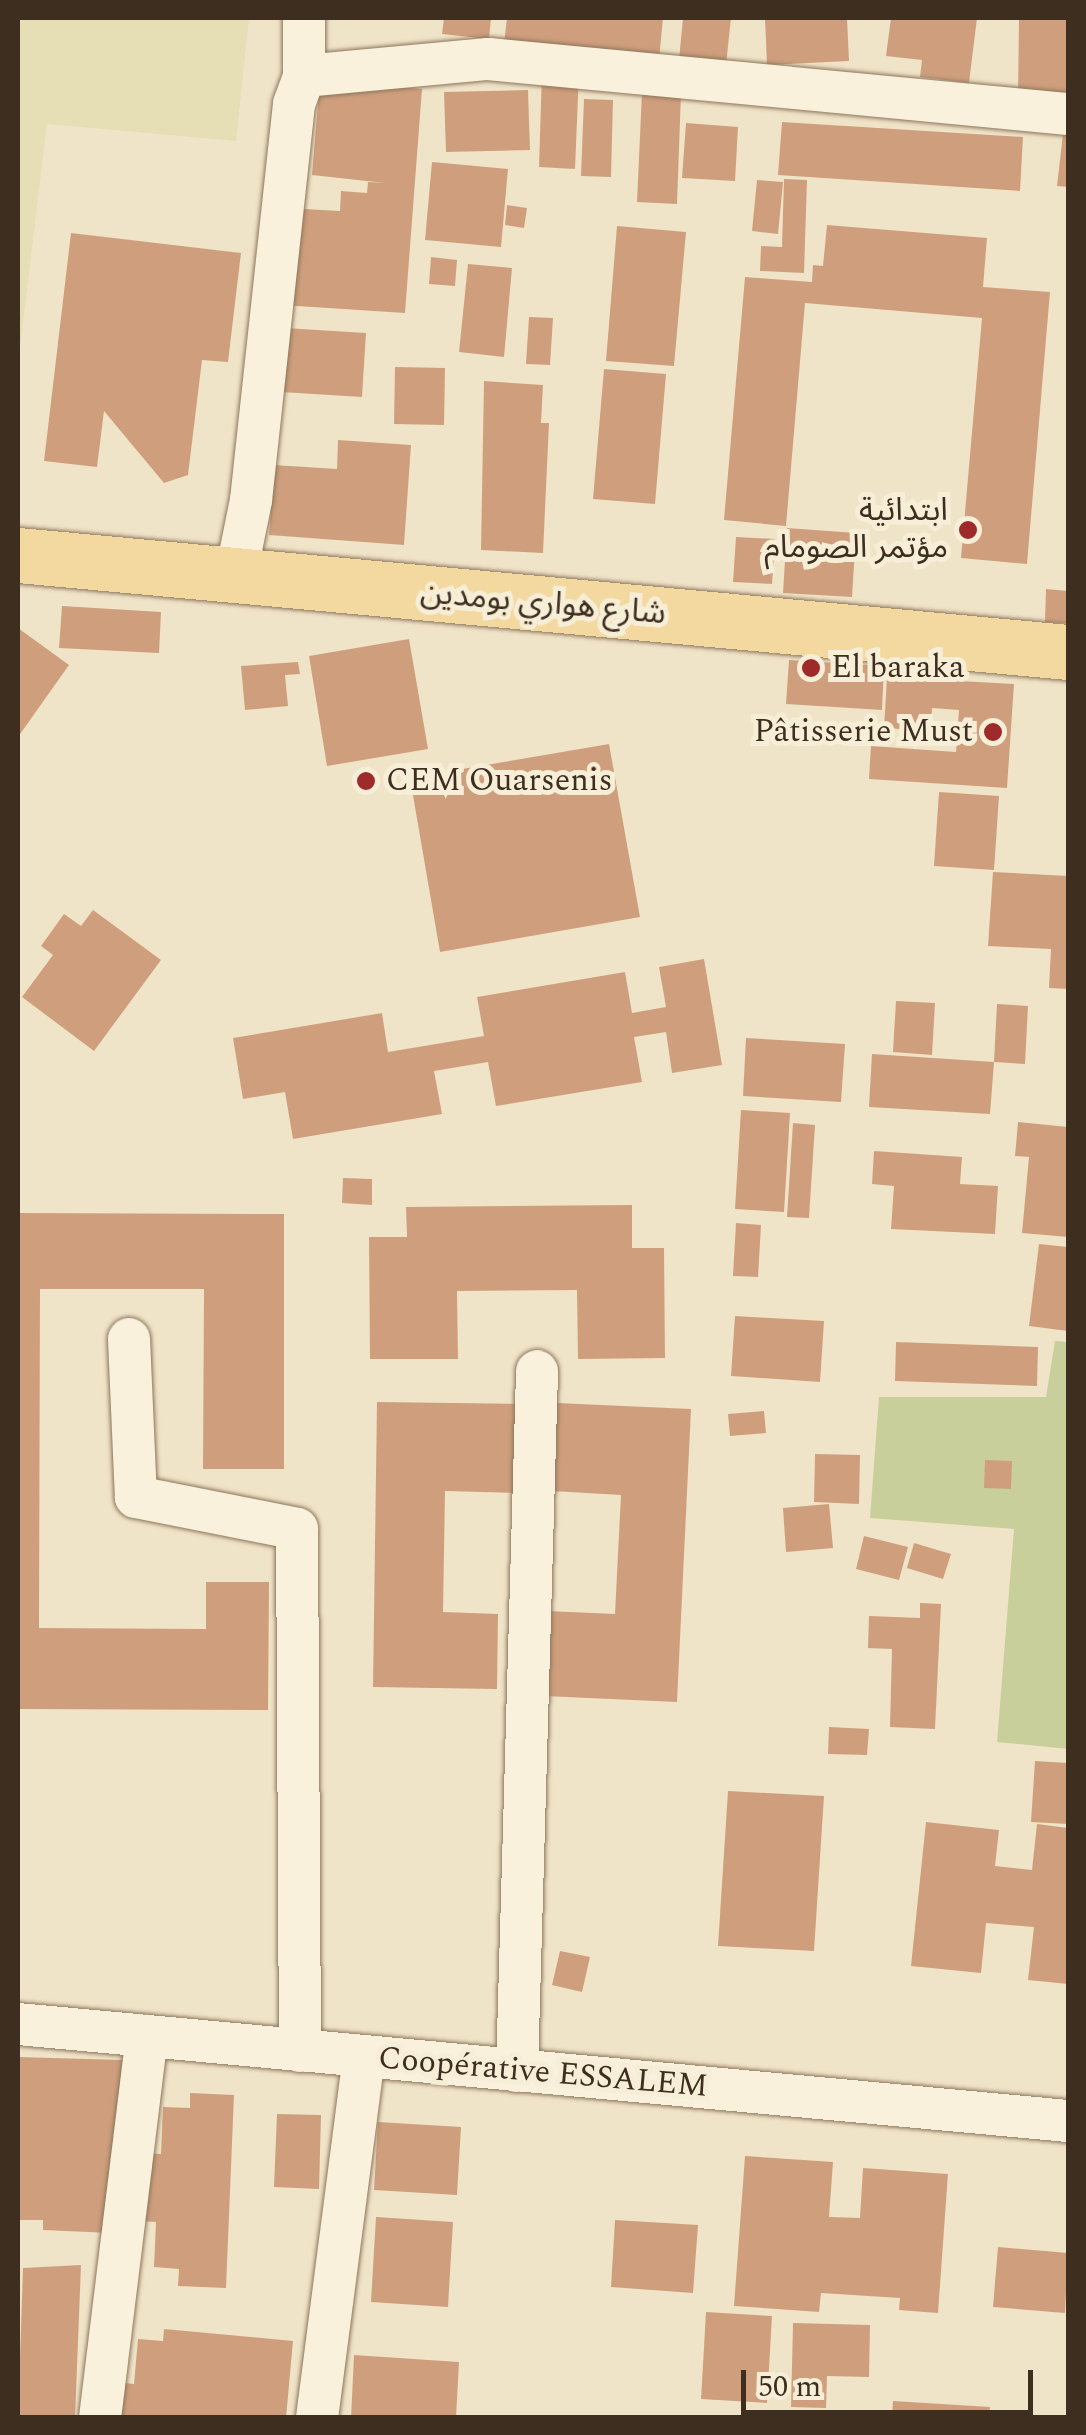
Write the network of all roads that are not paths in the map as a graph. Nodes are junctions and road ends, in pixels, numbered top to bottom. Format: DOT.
graph roads {
  1 [pos="304,18"];
  2 [pos="304,76"];
  3 [pos="1068,114"];
  4 [pos="18,555"];
  5 [pos="236,574"];
  6 [pos="1068,652"];
  7 [pos="129,1339"];
  8 [pos="537,1371"];
  9 [pos="18,2024"];
  10 [pos="147,2036"];
  11 [pos="300,2051"];
  12 [pos="364,2056"];
  13 [pos="516,2071"];
  14 [pos="1068,2121"];
  15 [pos="100,2418"];
  16 [pos="317,2418"];
  1 -- 2 [label="street"];
  2 -- 3 [label="street"];
  2 -- 5 [label="street"];
  4 -- 5 [label="main road, شارع هواري بومدين"];
  5 -- 6 [label="main road, شارع هواري بومدين"];
  7 -- 11 [label="street"];
  8 -- 13 [label="street"];
  9 -- 10 [label="street, Coopérative ESSALEM"];
  10 -- 11 [label="street, Coopérative ESSALEM"];
  10 -- 15 [label="street"];
  11 -- 12 [label="street, Coopérative ESSALEM"];
  12 -- 13 [label="street, Coopérative ESSALEM"];
  12 -- 16 [label="street"];
  13 -- 14 [label="street, Coopérative ESSALEM"];
}
